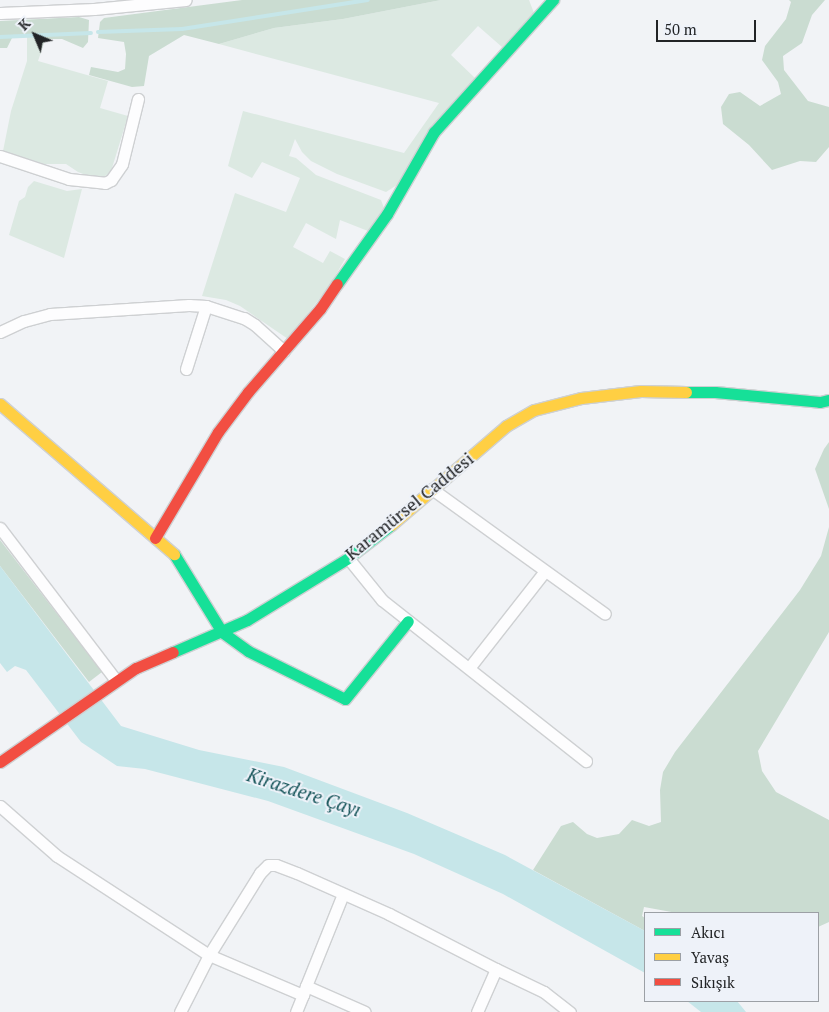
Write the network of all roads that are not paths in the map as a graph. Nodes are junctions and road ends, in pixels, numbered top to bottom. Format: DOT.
graph roads {
  1 [pos="186,0"];
  2 [pos="553,0"];
  3 [pos="0,13"];
  4 [pos="138,99"];
  5 [pos="0,156"];
  6 [pos="206,306"];
  7 [pos="0,332"];
  8 [pos="284,351"];
  9 [pos="186,369"];
  10 [pos="829,400"];
  11 [pos="0,404"];
  12 [pos="432,489"];
  13 [pos="0,528"];
  14 [pos="155,538"];
  15 [pos="348,558"];
  16 [pos="545,570"];
  17 [pos="605,614"];
  18 [pos="408,620"];
  19 [pos="222,632"];
  20 [pos="469,668"];
  21 [pos="116,680"];
  22 [pos="586,760"];
  23 [pos="0,762"];
  24 [pos="0,806"];
  25 [pos="343,894"];
  26 [pos="209,955"];
  27 [pos="496,969"];
  28 [pos="305,991"];
  29 [pos="180,1012"];
  30 [pos="296,1012"];
  31 [pos="364,1012"];
  32 [pos="477,1012"];
  33 [pos="570,1012"];
  1 -- 3 [label="street"];
  2 -- 8 [label="street"];
  4 -- 5 [label="street"];
  6 -- 7 [label="street"];
  6 -- 8 [label="street"];
  6 -- 9 [label="street"];
  8 -- 14 [label="street"];
  10 -- 12 [label="street, Karamürsel Caddesi"];
  11 -- 14 [label="street"];
  12 -- 15 [label="street, Karamürsel Caddesi"];
  12 -- 16 [label="street"];
  13 -- 21 [label="street"];
  14 -- 19 [label="street"];
  15 -- 18 [label="street"];
  15 -- 19 [label="street, Karamürsel Caddesi"];
  16 -- 17 [label="street"];
  16 -- 20 [label="street"];
  18 -- 19 [label="street"];
  18 -- 20 [label="street"];
  19 -- 21 [label="street, Karamürsel Caddesi"];
  20 -- 22 [label="street"];
  21 -- 23 [label="street, Karamürsel Caddesi"];
  24 -- 26 [label="street"];
  25 -- 26 [label="street"];
  25 -- 27 [label="street"];
  25 -- 28 [label="street"];
  26 -- 28 [label="street"];
  26 -- 29 [label="street"];
  27 -- 32 [label="street"];
  27 -- 33 [label="street"];
  28 -- 30 [label="street"];
  28 -- 31 [label="street"];
}
